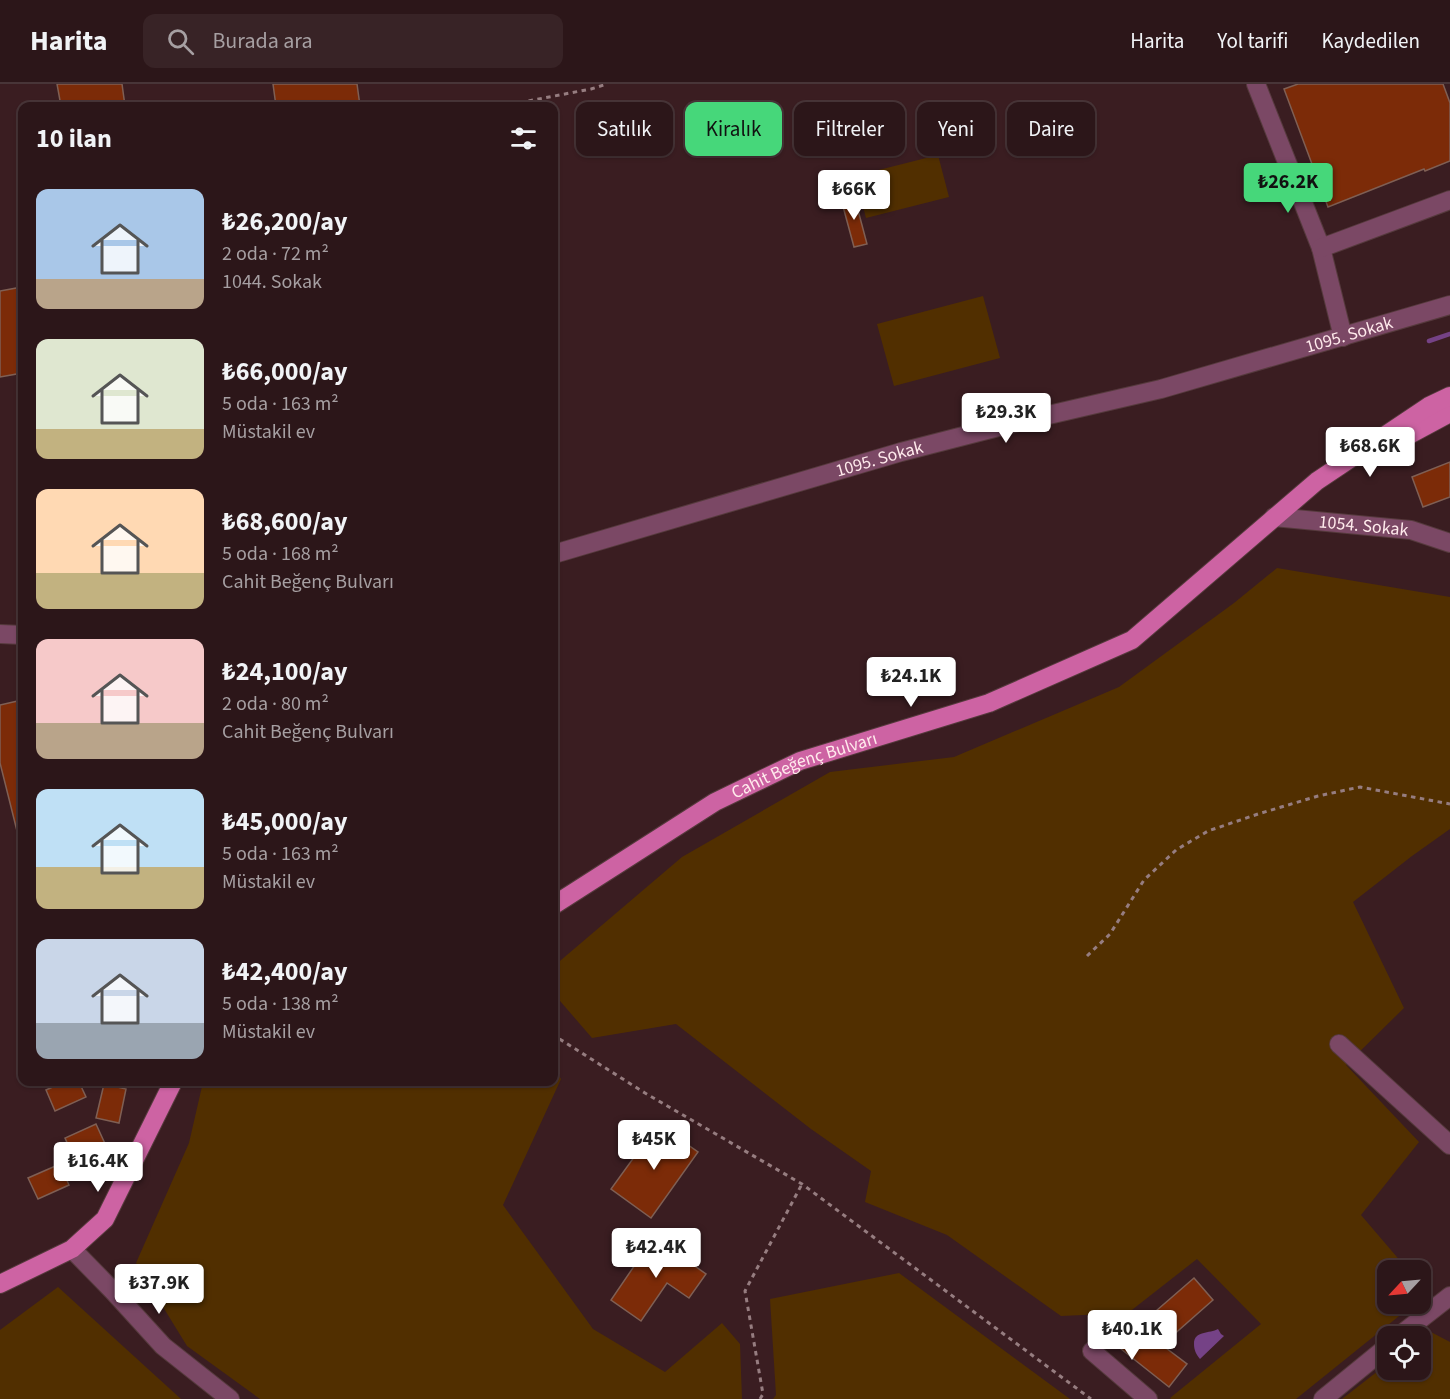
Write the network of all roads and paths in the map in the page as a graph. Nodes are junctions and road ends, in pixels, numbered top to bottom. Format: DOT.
graph roads {
  1 [pos="607,84"];
  2 [pos="1256,84"];
  3 [pos="523,102"];
  4 [pos="1450,200"];
  5 [pos="1321,248"];
  6 [pos="1450,305"];
  7 [pos="1343,337"];
  8 [pos="1450,396"];
  9 [pos="1450,413"];
  10 [pos="1274,517"];
  11 [pos="1450,543"];
  12 [pos="558,553"];
  13 [pos="0,634"];
  14 [pos="18,635"];
  15 [pos="1450,804"];
  16 [pos="558,902"];
  17 [pos="1087,956"];
  18 [pos="558,1038"];
  19 [pos="1339,1044"];
  20 [pos="171,1086"];
  21 [pos="1450,1146"];
  22 [pos="802,1185"];
  23 [pos="72,1249"];
  24 [pos="0,1284"];
  25 [pos="1446,1306"];
  26 [pos="1415,1326"];
  27 [pos="1092,1351"];
  28 [pos="1377,1355"];
  29 [pos="230,1399"];
  30 [pos="760,1399"];
  31 [pos="1091,1399"];
  32 [pos="1148,1399"];
  33 [pos="1323,1399"];
  1 -- 3 [label="path"];
  2 -- 5 [label="street"];
  4 -- 5 [label="street"];
  5 -- 7 [label="street"];
  6 -- 7 [label="street, 1095. Sokak"];
  7 -- 12 [label="street, 1095. Sokak"];
  8 -- 10 [label="main road, Cahit Beğenç Bulvarı"];
  9 -- 10 [label="main road, Cahit Beğenç Bulvarı"];
  10 -- 11 [label="street, 1054. Sokak"];
  10 -- 16 [label="main road, Cahit Beğenç Bulvarı"];
  13 -- 14 [label="street"];
  15 -- 17 [label="path"];
  18 -- 22 [label="path"];
  19 -- 21 [label="street"];
  20 -- 23 [label="main road"];
  22 -- 30 [label="path"];
  22 -- 31 [label="path"];
  23 -- 24 [label="main road"];
  23 -- 29 [label="street"];
  25 -- 26 [label="street"];
  27 -- 32 [label="street"];
  28 -- 33 [label="street"];
}
